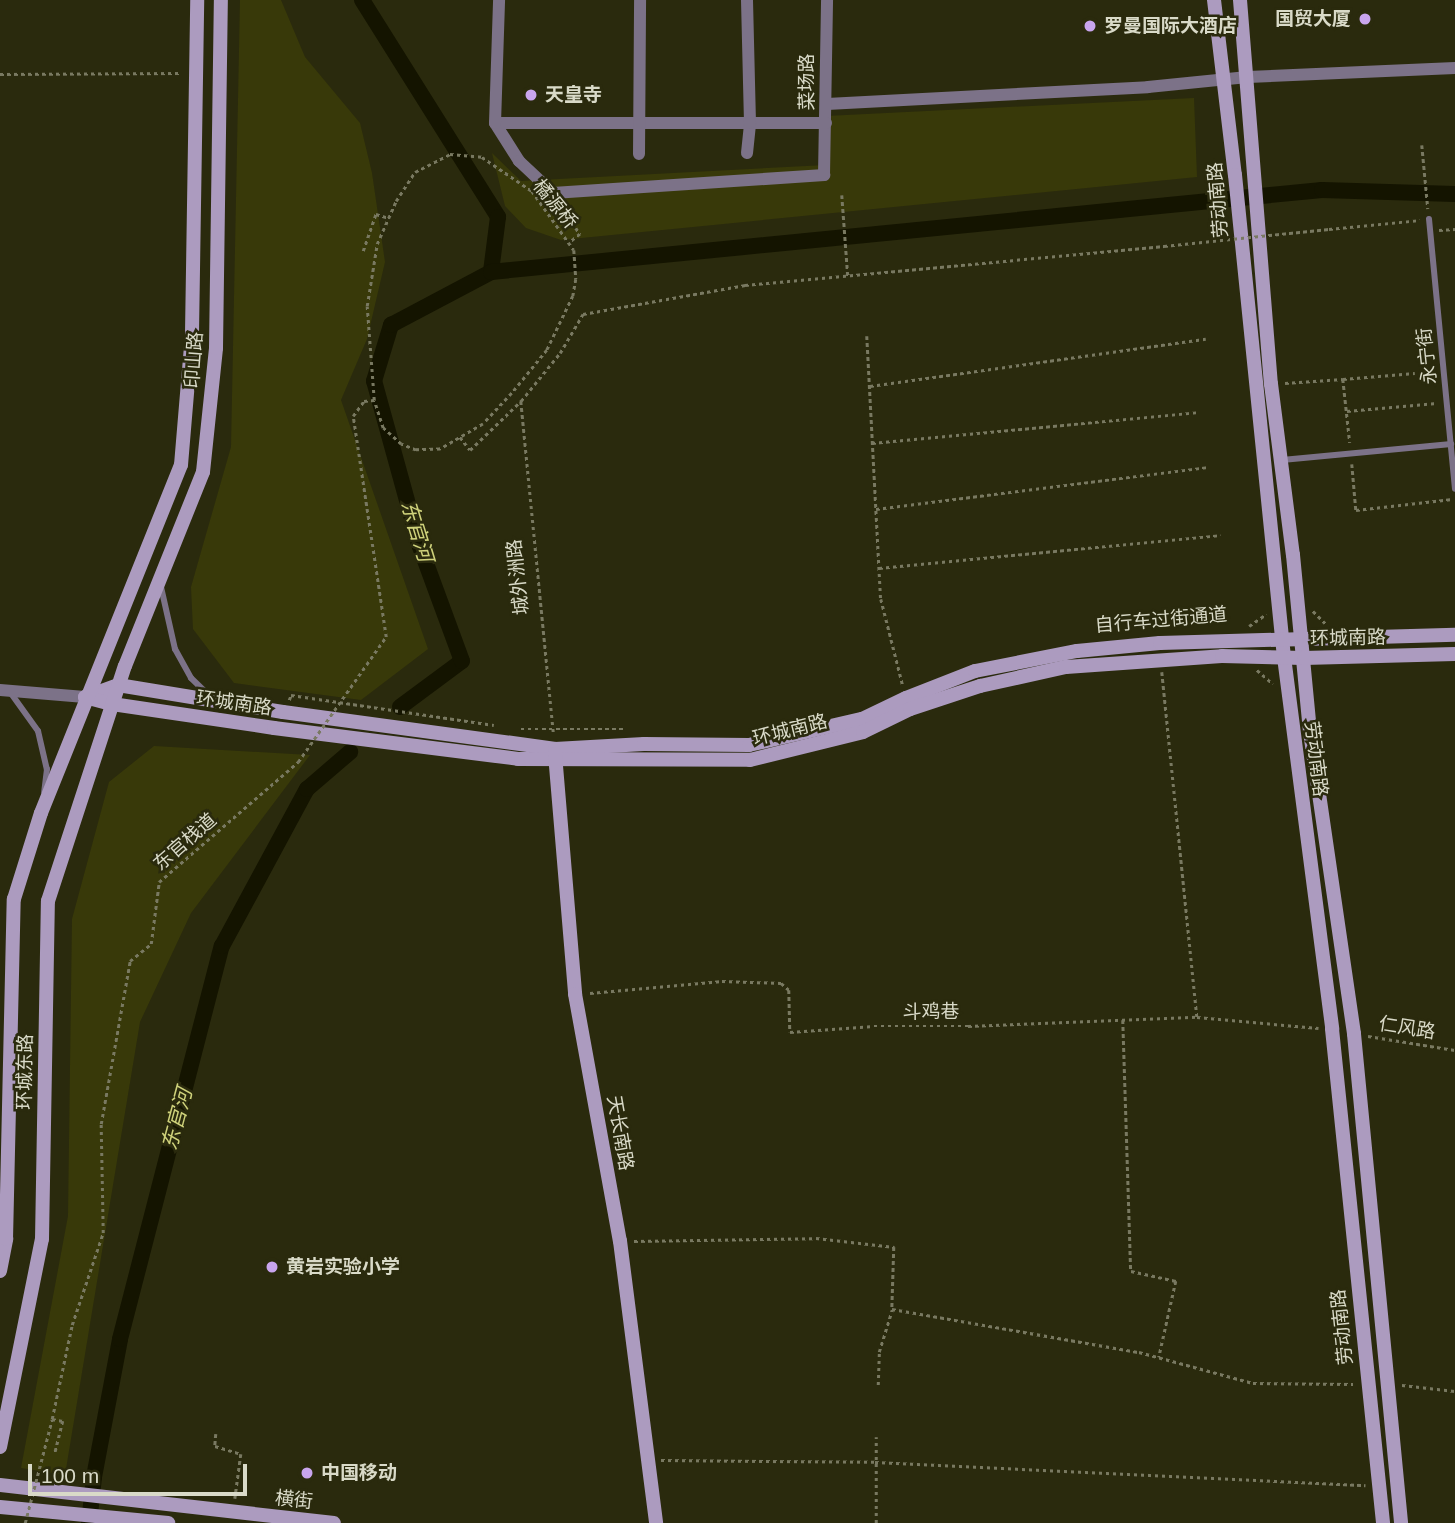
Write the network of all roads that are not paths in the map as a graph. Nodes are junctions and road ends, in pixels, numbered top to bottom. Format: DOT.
graph roads {
  1 [pos="197,0"];
  2 [pos="221,0"];
  3 [pos="499,0"];
  4 [pos="640,0"];
  5 [pos="747,0"];
  6 [pos="827,0"];
  7 [pos="1214,0"];
  8 [pos="1240,0"];
  9 [pos="1455,68"];
  10 [pos="1248,77"];
  11 [pos="1223,79"];
  12 [pos="827,104"];
  13 [pos="495,123"];
  14 [pos="750,123"];
  15 [pos="826,123"];
  16 [pos="637,124"];
  17 [pos="747,153"];
  18 [pos="639,154"];
  19 [pos="1429,219"];
  20 [pos="1451,444"];
  21 [pos="1280,460"];
  22 [pos="1455,489"];
  23 [pos="160,580"];
  24 [pos="1455,635"];
  25 [pos="1282,638"];
  26 [pos="1301,639"];
  27 [pos="1455,654"];
  28 [pos="1283,657"];
  29 [pos="1304,658"];
  30 [pos="118,685"];
  31 [pos="5,691"];
  32 [pos="85,697"];
  33 [pos="216,702"];
  34 [pos="111,704"];
  35 [pos="555,755"];
  36 [pos="41,813"];
  37 [pos="0,1271"];
  38 [pos="0,1447"];
  39 [pos="0,1485"];
  40 [pos="0,1507"];
  41 [pos="168,1523"];
  42 [pos="334,1523"];
  43 [pos="656,1523"];
  44 [pos="1383,1523"];
  45 [pos="1401,1523"];
  1 -- 32 [label="main road, 印山路"];
  2 -- 23 [label="main road, 印山路"];
  3 -- 13 [label="street"];
  4 -- 16 [label="street"];
  5 -- 14 [label="street"];
  6 -- 12 [label="street, 菜场路"];
  7 -- 11 [label="main road, 劳动南路"];
  8 -- 10 [label="main road, 劳动南路"];
  9 -- 10 [label="street"];
  10 -- 11 [label="street"];
  10 -- 21 [label="main road, 劳动南路"];
  11 -- 12 [label="street"];
  11 -- 25 [label="main road, 劳动南路"];
  12 -- 15 [label="street, 菜场路"];
  13 -- 15 [label="street, 菜场路"];
  13 -- 16 [label="street"];
  14 -- 15 [label="street"];
  14 -- 16 [label="street"];
  14 -- 17 [label="street"];
  16 -- 18 [label="street"];
  19 -- 20 [label="lane, 永宁街"];
  20 -- 21 [label="lane"];
  20 -- 22 [label="lane, 永宁街"];
  21 -- 26 [label="main road, 劳动南路"];
  23 -- 30 [label="main road, 印山路"];
  23 -- 33 [label="lane"];
  24 -- 26 [label="main road"];
  25 -- 26 [label="main road"];
  25 -- 28 [label="main road, 劳动南路"];
  25 -- 35 [label="main road"];
  26 -- 29 [label="main road, 劳动南路"];
  27 -- 29 [label="main road, 环城南路"];
  28 -- 29 [label="main road, 环城南路"];
  28 -- 35 [label="main road, 环城南路"];
  28 -- 44 [label="main road, 劳动南路"];
  29 -- 45 [label="main road, 劳动南路"];
  30 -- 32 [label="main road"];
  30 -- 33 [label="main road"];
  30 -- 34 [label="main road, 印山路"];
  31 -- 32 [label="street"];
  31 -- 36 [label="lane"];
  32 -- 34 [label="main road, 环城南路"];
  32 -- 36 [label="main road, 环城东路"];
  33 -- 35 [label="main road"];
  34 -- 35 [label="main road, 环城南路"];
  34 -- 38 [label="main road, 环城东路"];
  35 -- 43 [label="main road, 天长南路"];
  36 -- 37 [label="main road, 环城东路"];
  39 -- 42 [label="main road, 横街"];
  40 -- 41 [label="main road"];
}
